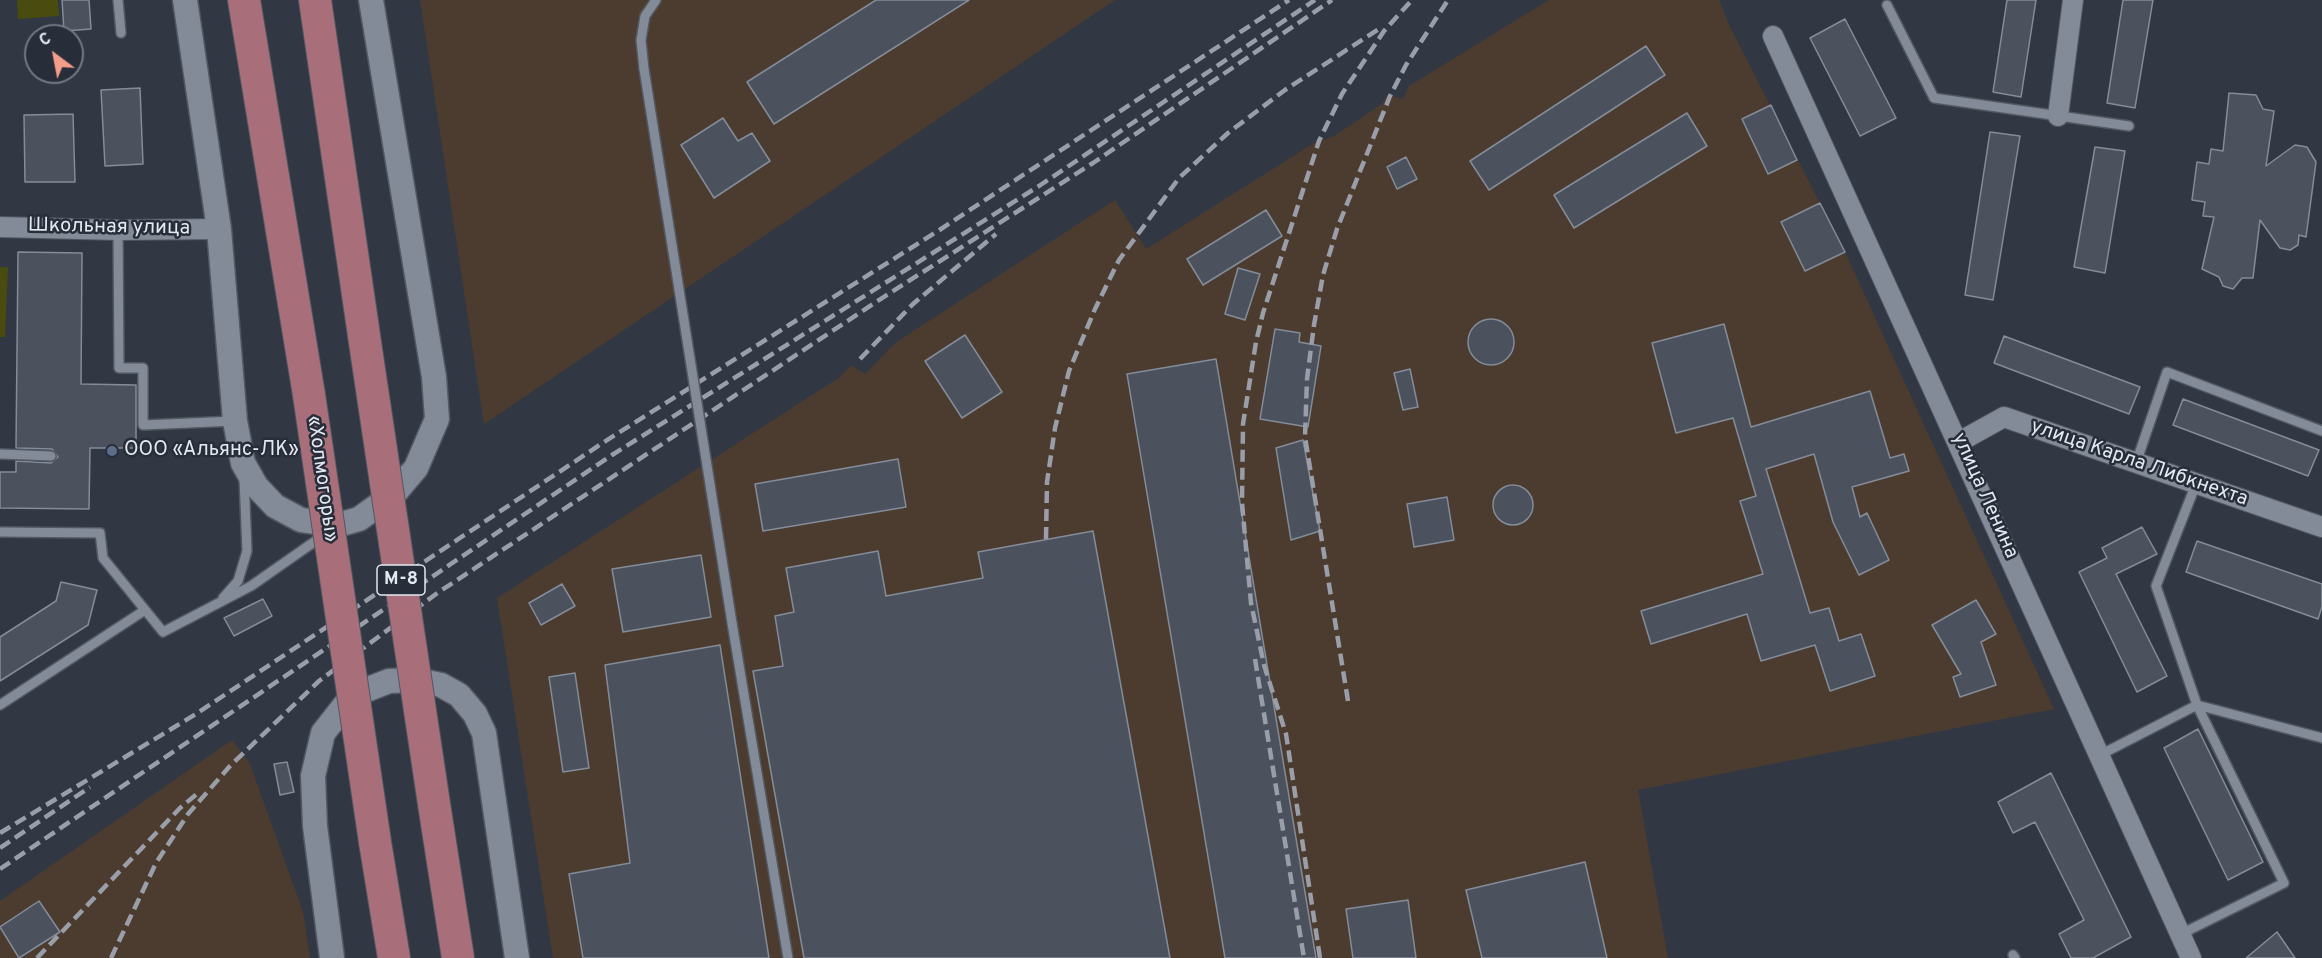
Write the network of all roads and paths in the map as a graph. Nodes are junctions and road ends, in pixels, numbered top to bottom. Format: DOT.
graph roads {
  1 [pos="118,0"];
  2 [pos="185,0"];
  3 [pos="244,0"];
  4 [pos="315,0"];
  5 [pos="371,0"];
  6 [pos="656,0"];
  7 [pos="2073,0"];
  8 [pos="1887,5"];
  9 [pos="121,33"];
  10 [pos="1773,36"];
  11 [pos="2058,116"];
  12 [pos="2129,126"];
  13 [pos="0,227"];
  14 [pos="219,229"];
  15 [pos="118,230"];
  16 [pos="236,421"];
  17 [pos="2322,431"];
  18 [pos="1959,442"];
  19 [pos="0,454"];
  20 [pos="51,456"];
  21 [pos="243,463"];
  22 [pos="2136,463"];
  23 [pos="2196,483"];
  24 [pos="2321,523"];
  25 [pos="338,525"];
  26 [pos="0,532"];
  27 [pos="219,603"];
  28 [pos="145,610"];
  29 [pos="0,705"];
  30 [pos="2197,705"];
  31 [pos="2322,738"];
  32 [pos="2100,754"];
  33 [pos="2181,934"];
  34 [pos="332,958"];
  35 [pos="394,958"];
  36 [pos="458,958"];
  37 [pos="517,958"];
  38 [pos="788,958"];
  39 [pos="2191,958"];
  1 -- 9 [label="lane"];
  2 -- 14 [label="street"];
  3 -- 35 [label="highway, «Холмогоры», bridge"];
  4 -- 36 [label="highway, М-8, bridge"];
  5 -- 25 [label="street"];
  6 -- 38 [label="lane, bridge"];
  7 -- 11 [label="street"];
  8 -- 11 [label="lane"];
  10 -- 18 [label="street, улица Ленина"];
  11 -- 12 [label="lane"];
  13 -- 15 [label="street, Школьная улица"];
  14 -- 15 [label="street, Школьная улица"];
  14 -- 16 [label="street"];
  15 -- 16 [label="lane"];
  16 -- 21 [label="street"];
  17 -- 22 [label="lane"];
  18 -- 22 [label="street, улица Карла Либкнехта"];
  18 -- 32 [label="street, улица Ленина"];
  19 -- 20 [label="lane"];
  21 -- 25 [label="street"];
  21 -- 27 [label="lane"];
  22 -- 23 [label="street, улица Карла Либкнехта"];
  23 -- 24 [label="street, улица Карла Либкнехта"];
  23 -- 30 [label="lane"];
  25 -- 27 [label="lane"];
  26 -- 28 [label="lane"];
  27 -- 28 [label="lane"];
  28 -- 29 [label="lane"];
  30 -- 31 [label="lane"];
  30 -- 32 [label="lane"];
  30 -- 33 [label="lane"];
  32 -- 33 [label="street, улица Ленина"];
  33 -- 39 [label="street, улица Ленина"];
  34 -- 37 [label="street"];
}
